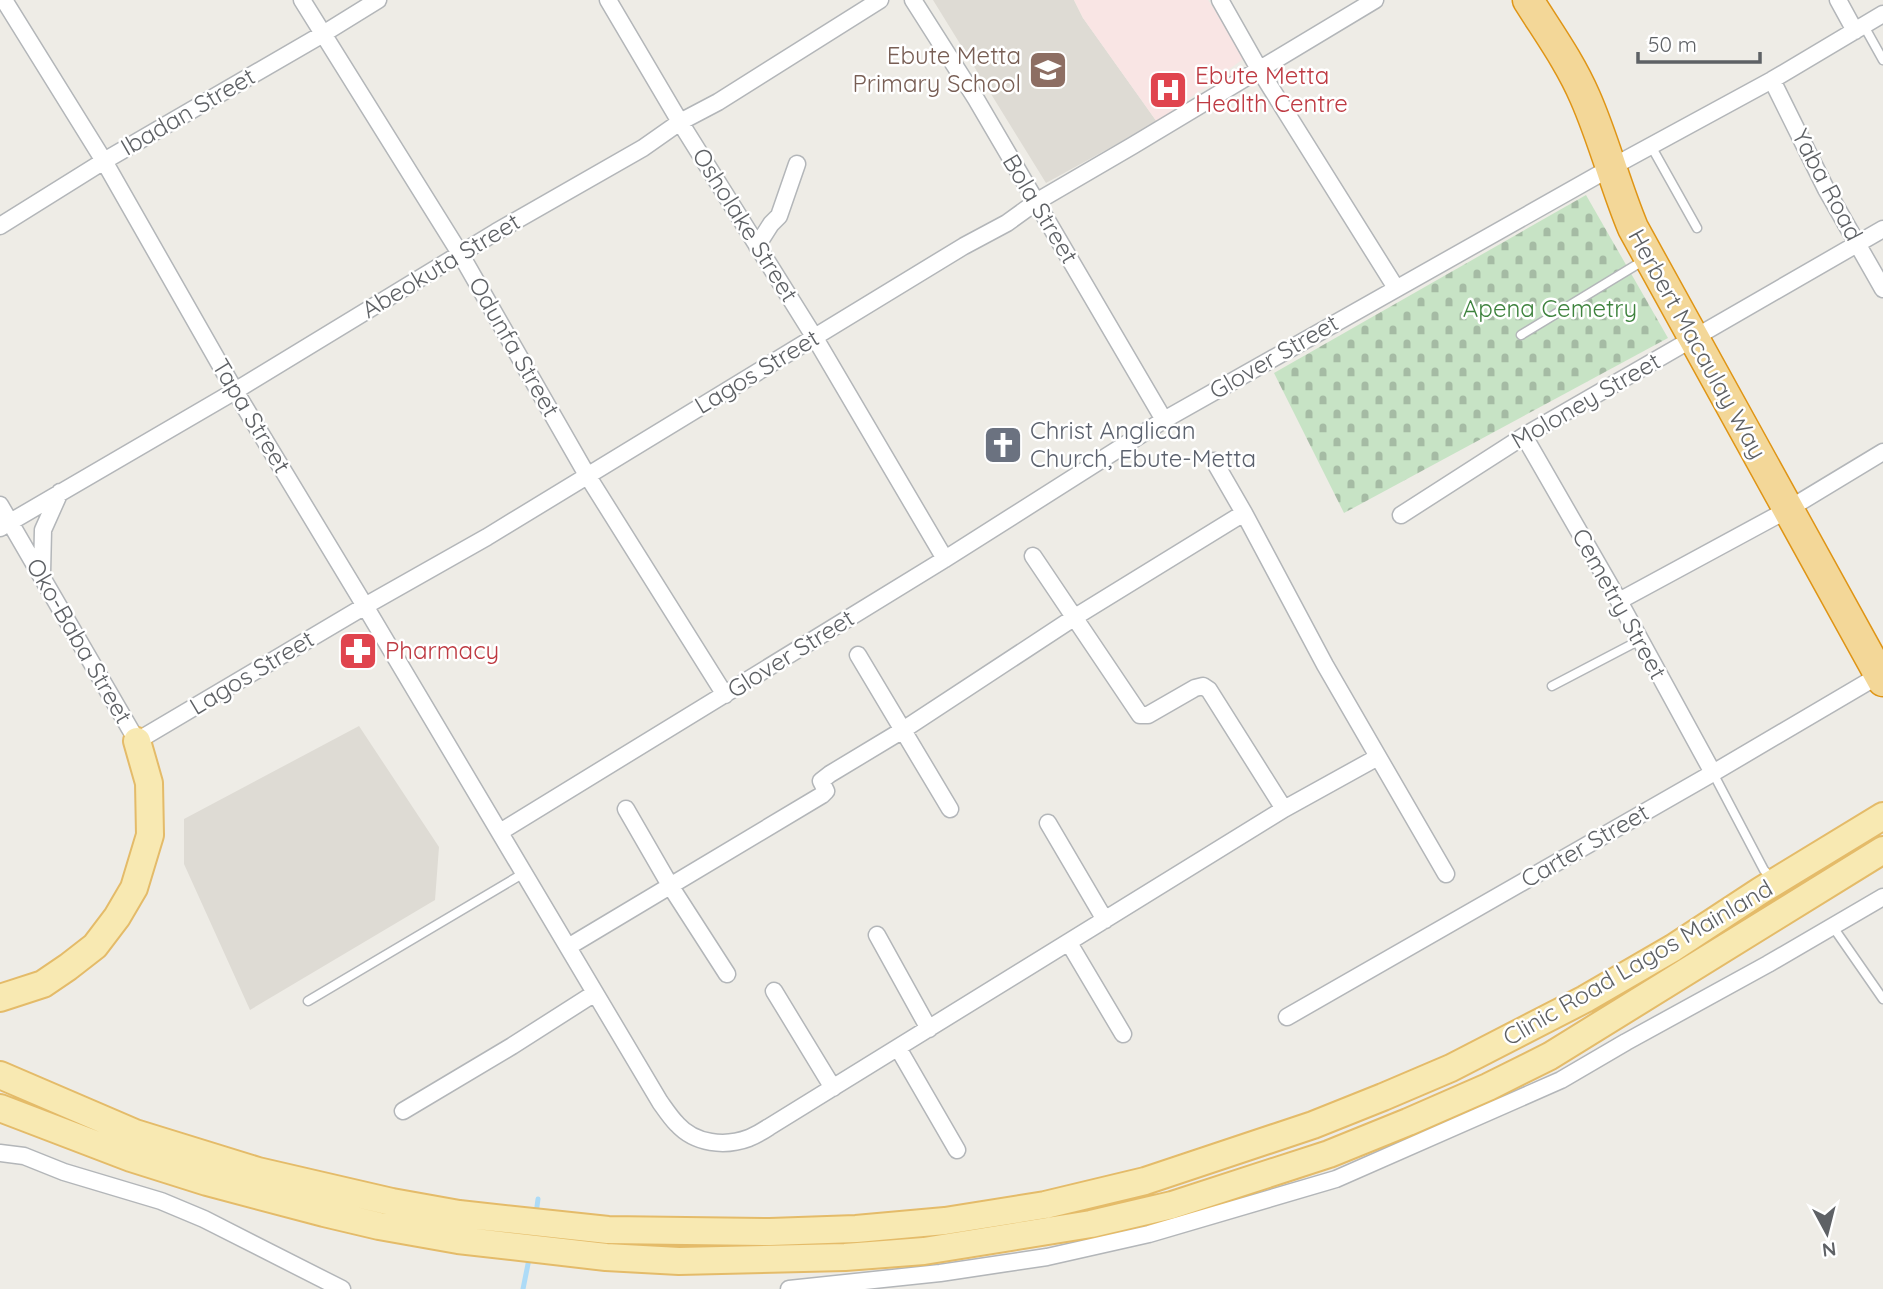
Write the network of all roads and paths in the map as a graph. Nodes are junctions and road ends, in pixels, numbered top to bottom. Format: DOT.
graph roads {
  1 [pos="4,0"];
  2 [pos="302,0"];
  3 [pos="379,0"];
  4 [pos="608,0"];
  5 [pos="880,0"];
  6 [pos="913,0"];
  7 [pos="1220,0"];
  8 [pos="1375,0"];
  9 [pos="1528,0"];
  10 [pos="1838,0"];
  11 [pos="1883,15"];
  12 [pos="1860,29"];
  13 [pos="323,34"];
  14 [pos="1883,60"];
  15 [pos="1259,69"];
  16 [pos="1772,80"];
  17 [pos="680,121"];
  18 [pos="1651,146"];
  19 [pos="104,161"];
  20 [pos="797,164"];
  21 [pos="1612,167"];
  22 [pos="1036,202"];
  23 [pos="0,226"];
  24 [pos="1697,228"];
  25 [pos="1883,229"];
  26 [pos="1858,243"];
  27 [pos="757,246"];
  28 [pos="461,255"];
  29 [pos="1648,258"];
  30 [pos="1396,288"];
  31 [pos="1883,289"];
  32 [pos="1521,335"];
  33 [pos="1693,337"];
  34 [pos="815,338"];
  35 [pos="235,391"];
  36 [pos="1164,420"];
  37 [pos="1524,436"];
  38 [pos="1883,452"];
  39 [pos="1214,461"];
  40 [pos="587,475"];
  41 [pos="60,492"];
  42 [pos="0,505"];
  43 [pos="1787,510"];
  44 [pos="1244,513"];
  45 [pos="1401,515"];
  46 [pos="5,525"];
  47 [pos="1033,556"];
  48 [pos="945,559"];
  49 [pos="42,576"];
  50 [pos="1619,601"];
  51 [pos="365,606"];
  52 [pos="1075,617"];
  53 [pos="1640,640"];
  54 [pos="858,655"];
  55 [pos="1882,676"];
  56 [pos="1552,686"];
  57 [pos="725,695"];
  58 [pos="903,730"];
  59 [pos="138,741"];
  60 [pos="1378,757"];
  61 [pos="1713,773"];
  62 [pos="626,809"];
  63 [pos="950,809"];
  64 [pos="1284,809"];
  65 [pos="1883,816"];
  66 [pos="1048,823"];
  67 [pos="500,832"];
  68 [pos="1883,850"];
  69 [pos="524,873"];
  70 [pos="1446,874"];
  71 [pos="1775,883"];
  72 [pos="671,887"];
  73 [pos="1883,897"];
  74 [pos="1105,920"];
  75 [pos="1833,927"];
  76 [pos="877,935"];
  77 [pos="1069,943"];
  78 [pos="568,947"];
  79 [pos="727,974"];
  80 [pos="774,991"];
  81 [pos="595,993"];
  82 [pos="0,998"];
  83 [pos="1883,999"];
  84 [pos="308,1001"];
  85 [pos="1286,1017"];
  86 [pos="929,1029"];
  87 [pos="1123,1034"];
  88 [pos="898,1048"];
  89 [pos="0,1075"];
  90 [pos="833,1088"];
  91 [pos="0,1108"];
  92 [pos="403,1111"];
  93 [pos="957,1150"];
  94 [pos="0,1153"];
  95 [pos="342,1289"];
  96 [pos="789,1289"];
  1 -- 19 [label="street, Tapa Street"];
  2 -- 13 [label="street, Odunfa Street"];
  3 -- 13 [label="street, Ibadan Street"];
  4 -- 17 [label="street, Osholake Street"];
  5 -- 17 [label="street, Abeokuta Street"];
  6 -- 22 [label="street, Bola Street"];
  7 -- 15 [label="street"];
  8 -- 15 [label="street, Lagos Street"];
  9 -- 21 [label="highway, Herbert Macaulay Way"];
  10 -- 12 [label="street"];
  11 -- 12 [label="street, Glover Street"];
  12 -- 14 [label="lane"];
  12 -- 16 [label="street, Glover Street"];
  13 -- 19 [label="street, Ibadan Street"];
  13 -- 28 [label="street, Odunfa Street"];
  15 -- 22 [label="street, Lagos Street"];
  15 -- 30 [label="street"];
  16 -- 18 [label="street, Glover Street"];
  16 -- 26 [label="street, Yaba Road"];
  17 -- 27 [label="street, Osholake Street"];
  17 -- 28 [label="street, Abeokuta Street"];
  18 -- 21 [label="street, Glover Street"];
  18 -- 24 [label="lane"];
  19 -- 23 [label="street, Ibadan Street"];
  19 -- 35 [label="street, Tapa Street"];
  20 -- 27 [label="street"];
  21 -- 29 [label="highway, Herbert Macaulay Way"];
  21 -- 30 [label="street, Glover Street"];
  22 -- 34 [label="street, Lagos Street"];
  22 -- 36 [label="street, Bola Street"];
  25 -- 26 [label="street, Moloney Street"];
  26 -- 31 [label="street, Yaba Road"];
  26 -- 33 [label="street, Moloney Street"];
  27 -- 34 [label="street, Osholake Street"];
  28 -- 35 [label="street, Abeokuta Street"];
  28 -- 40 [label="street, Odunfa Street"];
  29 -- 32 [label="lane"];
  29 -- 33 [label="highway, Herbert Macaulay Way"];
  30 -- 36 [label="street, Glover Street"];
  33 -- 37 [label="street, Moloney Street"];
  33 -- 43 [label="highway, Herbert Macaulay Way"];
  34 -- 40 [label="street, Lagos Street"];
  34 -- 48 [label="street, Osholake Street"];
  35 -- 41 [label="street, Abeokuta Street"];
  35 -- 51 [label="street, Tapa Street"];
  36 -- 48 [label="street, Glover Street"];
  37 -- 45 [label="street, Moloney Street"];
  37 -- 50 [label="street, Cemetry Street"];
  38 -- 43 [label="street"];
  39 -- 44 [label="street"];
  40 -- 51 [label="street, Lagos Street"];
  40 -- 57 [label="street, Odunfa Street"];
  41 -- 46 [label="street, Abeokuta Street"];
  41 -- 49 [label="street"];
  42 -- 46 [label="street, Oko-Baba Street"];
  43 -- 50 [label="street"];
  43 -- 55 [label="highway, Herbert Macaulay Way"];
  44 -- 52 [label="street"];
  44 -- 60 [label="street"];
  46 -- 49 [label="street, Oko-Baba Street"];
  47 -- 52 [label="street"];
  48 -- 57 [label="street, Glover Street"];
  49 -- 59 [label="street, Oko-Baba Street"];
  50 -- 53 [label="street, Cemetry Street"];
  51 -- 59 [label="street, Lagos Street"];
  51 -- 67 [label="street, Tapa Street"];
  52 -- 58 [label="street"];
  52 -- 64 [label="street"];
  53 -- 56 [label="lane"];
  53 -- 61 [label="street, Cemetry Street"];
  54 -- 58 [label="street"];
  55 -- 61 [label="street, Carter Street"];
  57 -- 67 [label="street, Glover Street"];
  58 -- 63 [label="street"];
  58 -- 72 [label="street"];
  59 -- 82 [label="main road"];
  60 -- 64 [label="street, Tapa Street"];
  60 -- 70 [label="street"];
  61 -- 71 [label="lane"];
  61 -- 85 [label="street, Carter Street"];
  62 -- 72 [label="street"];
  64 -- 74 [label="street, Tapa Street"];
  65 -- 71 [label="main road, Clinic Road Lagos Mainland"];
  66 -- 74 [label="street"];
  67 -- 69 [label="street, Tapa Street"];
  68 -- 91 [label="main road, Clinic Road Lagos Mainland"];
  69 -- 78 [label="street, Tapa Street"];
  69 -- 84 [label="lane"];
  71 -- 89 [label="main road, Clinic Road Lagos Mainland"];
  72 -- 78 [label="street"];
  72 -- 79 [label="street"];
  73 -- 75 [label="street"];
  74 -- 77 [label="street, Tapa Street"];
  75 -- 83 [label="lane"];
  75 -- 96 [label="street"];
  76 -- 86 [label="street"];
  77 -- 86 [label="street, Tapa Street"];
  77 -- 87 [label="street"];
  78 -- 81 [label="street, Tapa Street"];
  80 -- 90 [label="street"];
  81 -- 90 [label="street, Tapa Street"];
  81 -- 92 [label="street"];
  86 -- 88 [label="street, Tapa Street"];
  88 -- 90 [label="street, Tapa Street"];
  88 -- 93 [label="street"];
  94 -- 95 [label="street"];
}
